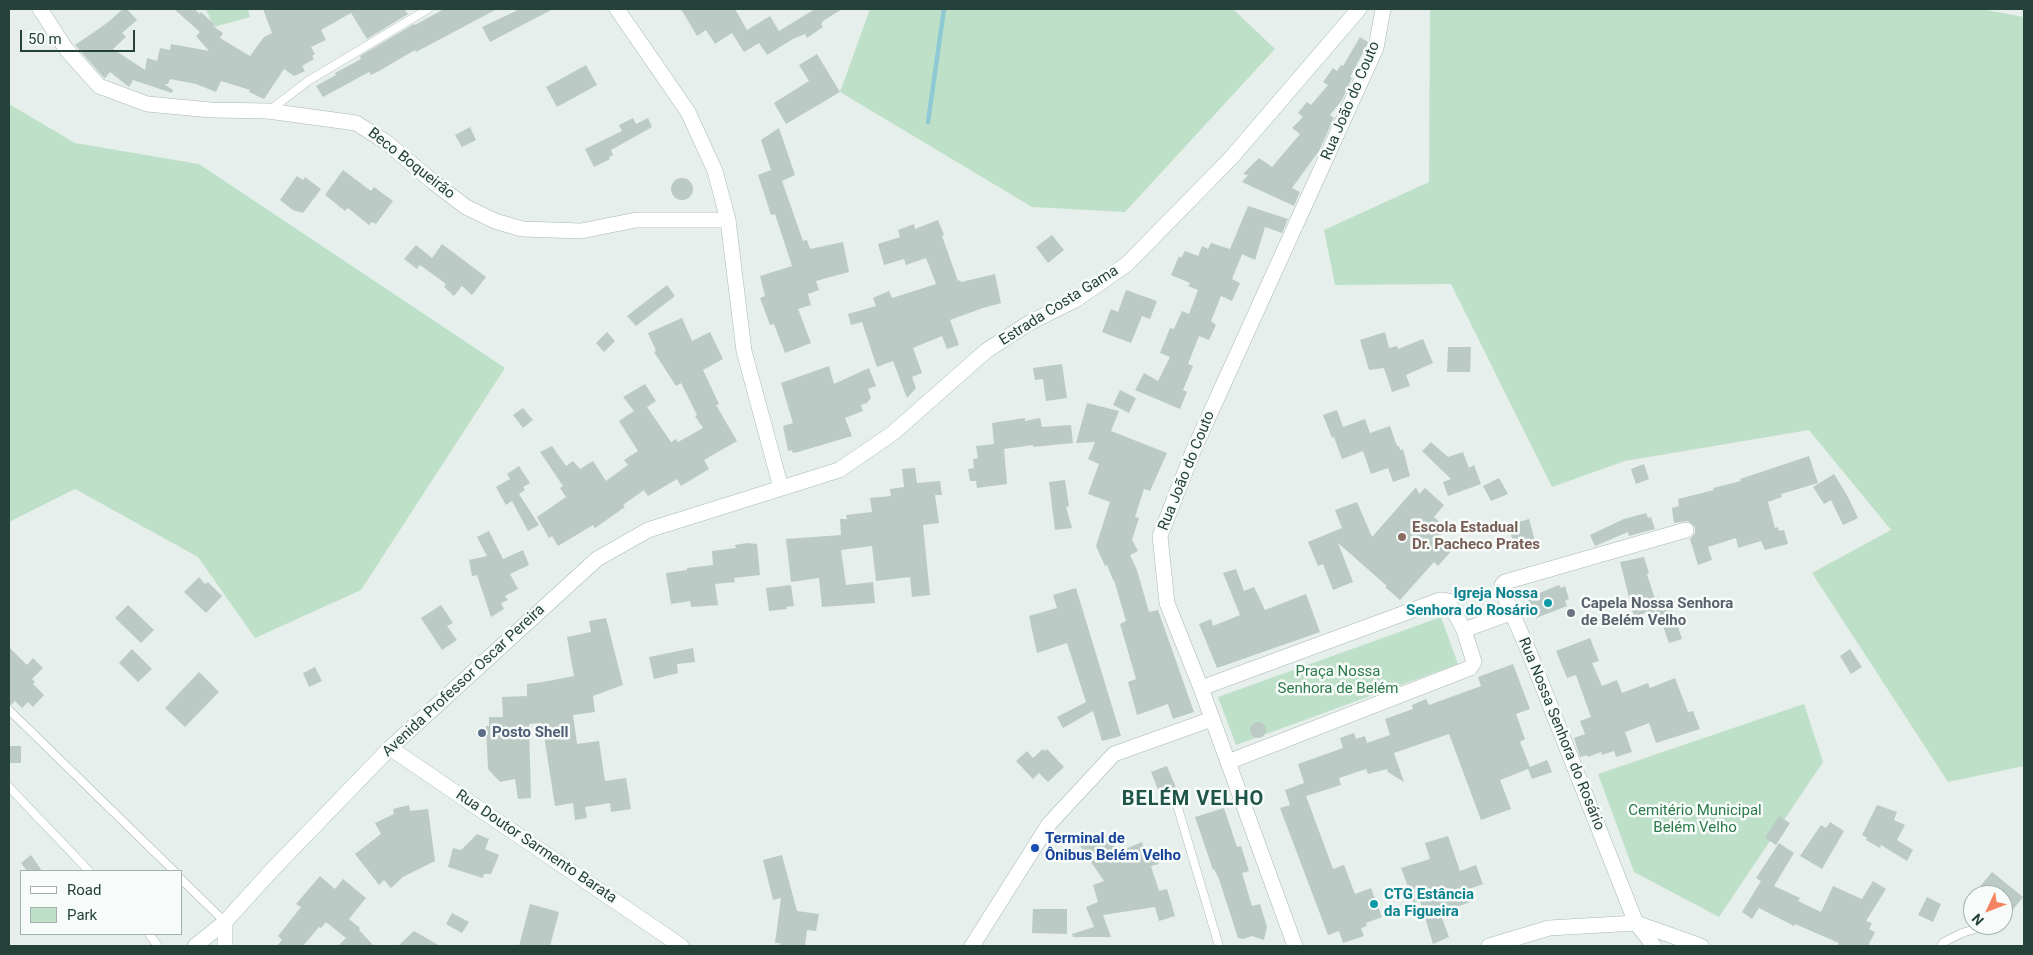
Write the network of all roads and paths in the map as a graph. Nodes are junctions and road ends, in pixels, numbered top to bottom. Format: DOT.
graph roads {
  1 [pos="40,9"];
  2 [pos="428,9"];
  3 [pos="617,9"];
  4 [pos="1359,9"];
  5 [pos="1383,9"];
  6 [pos="268,111"];
  7 [pos="728,220"];
  8 [pos="781,488"];
  9 [pos="1686,530"];
  10 [pos="1513,612"];
  11 [pos="1464,630"];
  12 [pos="1201,688"];
  13 [pos="9,710"];
  14 [pos="1212,720"];
  15 [pos="390,748"];
  16 [pos="1228,762"];
  17 [pos="9,787"];
  18 [pos="1175,798"];
  19 [pos="88,870"];
  20 [pos="173,870"];
  21 [pos="182,880"];
  22 [pos="225,922"];
  23 [pos="1636,923"];
  24 [pos="1963,933"];
  25 [pos="149,935"];
  26 [pos="158,946"];
  27 [pos="196,946"];
  28 [pos="225,946"];
  29 [pos="681,946"];
  30 [pos="972,946"];
  31 [pos="1219,946"];
  32 [pos="1295,946"];
  33 [pos="1489,946"];
  34 [pos="1654,946"];
  35 [pos="1701,946"];
  36 [pos="1941,946"];
  1 -- 6 [label="street, Beco Boqueirão"];
  2 -- 6 [label="lane"];
  3 -- 7 [label="street"];
  4 -- 8 [label="street, Estrada Costa Gama"];
  5 -- 12 [label="street, Rua João do Couto"];
  6 -- 7 [label="street, Beco Boqueirão"];
  7 -- 8 [label="street"];
  8 -- 15 [label="street, Avenida Professor Oscar Pereira"];
  9 -- 10 [label="street, Rua Nossa Senhora do Rosário"];
  10 -- 11 [label="street"];
  10 -- 23 [label="street, Rua Nossa Senhora do Rosário"];
  11 -- 12 [label="street"];
  11 -- 16 [label="street"];
  12 -- 14 [label="street, Rua João do Couto"];
  13 -- 20 [label="lane"];
  14 -- 16 [label="street, Rua João do Couto"];
  14 -- 30 [label="street"];
  15 -- 22 [label="street, Avenida Professor Oscar Pereira"];
  15 -- 29 [label="street, Rua Doutor Sarmento Barata"];
  16 -- 32 [label="street, Rua João do Couto"];
  17 -- 19 [label="lane"];
  18 -- 31 [label="lane"];
  21 -- 22 [label="lane"];
  22 -- 27 [label="street, Avenida Professor Oscar Pereira"];
  22 -- 28 [label="street"];
  23 -- 33 [label="street"];
  23 -- 34 [label="street, Rua Nossa Senhora do Rosário"];
  23 -- 35 [label="street"];
  24 -- 36 [label="lane"];
  25 -- 26 [label="lane"];
}
